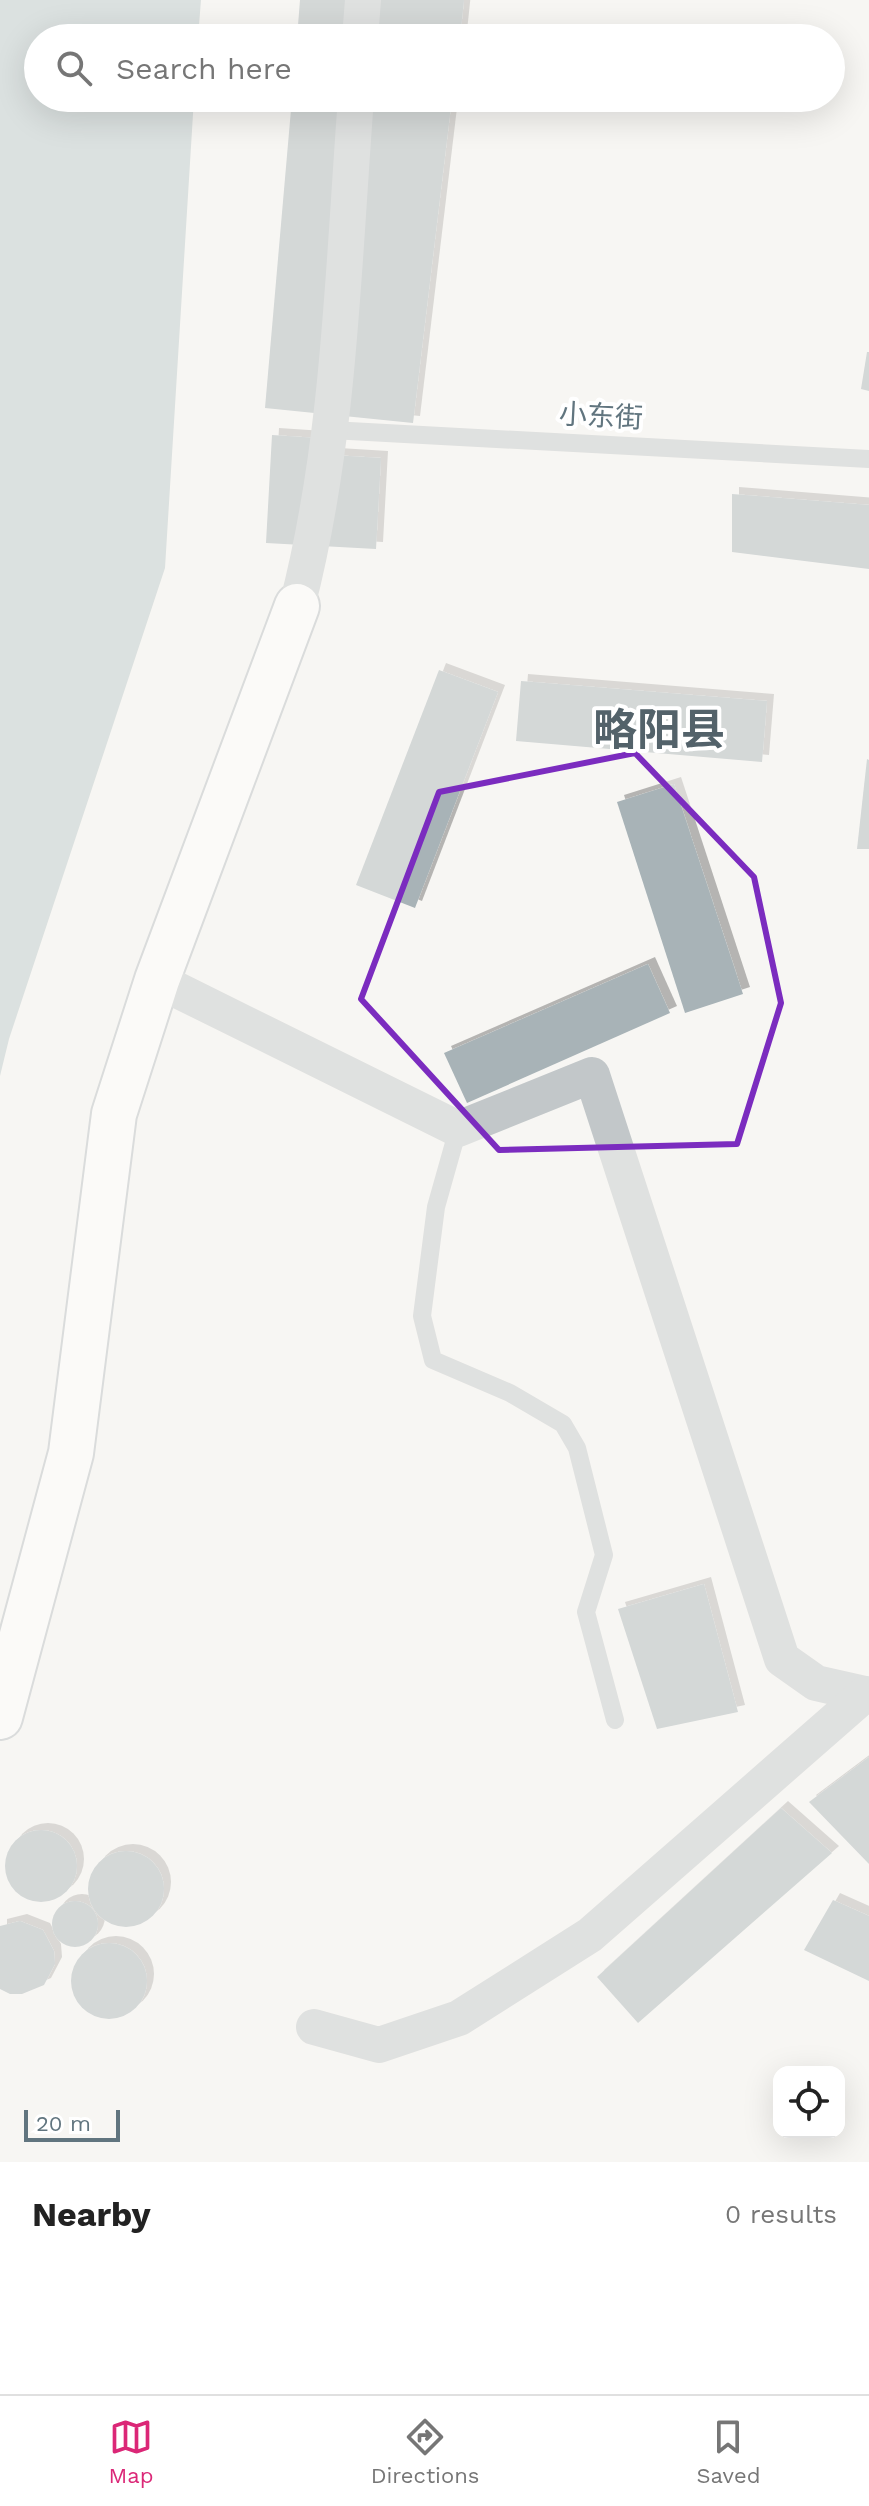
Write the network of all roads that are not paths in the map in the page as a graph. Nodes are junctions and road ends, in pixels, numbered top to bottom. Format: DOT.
graph roads {
  1 [pos="363,0"];
  2 [pos="361,24"];
  3 [pos="355,112"];
  4 [pos="331,430"];
  5 [pos="869,459"];
  6 [pos="297,606"];
  7 [pos="157,980"];
  8 [pos="458,1129"];
  9 [pos="867,1695"];
  10 [pos="0,1717"];
  11 [pos="615,1720"];
  12 [pos="314,2027"];
  1 -- 2 [label="street"];
  3 -- 4 [label="street"];
  4 -- 5 [label="lane, 小东街"];
  4 -- 6 [label="street"];
  6 -- 7 [label="street"];
  7 -- 8 [label="street"];
  7 -- 10 [label="street"];
  8 -- 9 [label="street"];
  8 -- 11 [label="lane"];
  9 -- 12 [label="street"];
}
